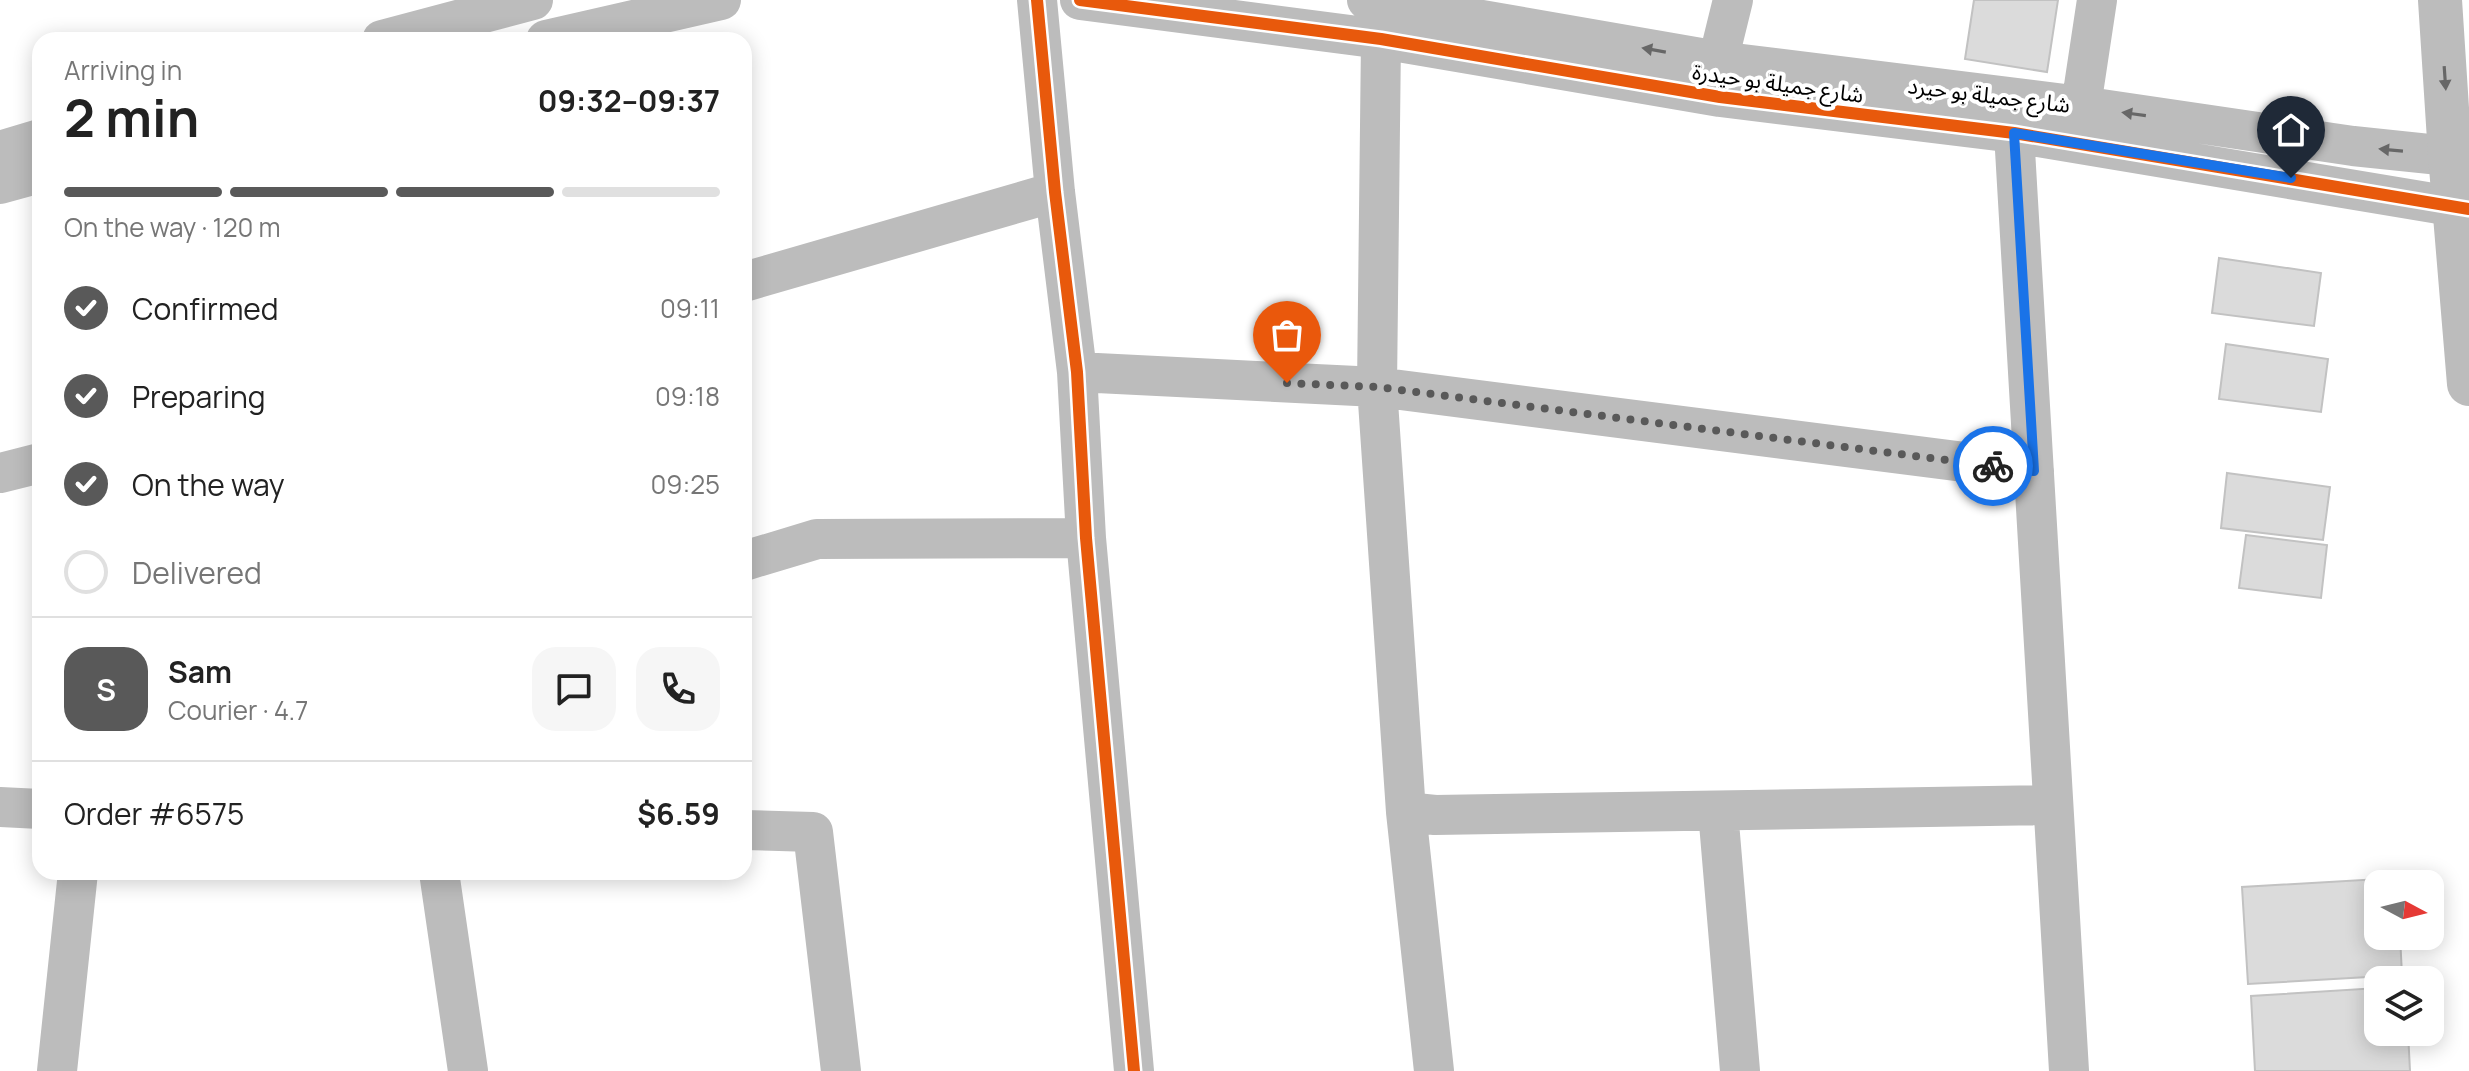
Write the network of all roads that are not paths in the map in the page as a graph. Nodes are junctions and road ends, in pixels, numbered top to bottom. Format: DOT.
graph roads {
  1 [pos="533,0"];
  2 [pos="721,0"];
  3 [pos="1037,0"];
  4 [pos="1080,0"];
  5 [pos="1367,0"];
  6 [pos="1733,0"];
  7 [pos="2097,0"];
  8 [pos="2440,0"];
  9 [pos="1416,4"];
  10 [pos="440,11"];
  11 [pos="398,32"];
  12 [pos="581,32"];
  13 [pos="1381,39"];
  14 [pos="1718,61"];
  15 [pos="2081,106"];
  16 [pos="2014,133"];
  17 [pos="32,141"];
  18 [pos="0,151"];
  19 [pos="2460,157"];
  20 [pos="32,175"];
  21 [pos="0,184"];
  22 [pos="1055,192"];
  23 [pos="2462,208"];
  24 [pos="752,280"];
  25 [pos="1077,372"];
  26 [pos="2469,384"];
  27 [pos="1377,387"];
  28 [pos="32,465"];
  29 [pos="2034,471"];
  30 [pos="0,473"];
  31 [pos="1086,538"];
  32 [pos="752,559"];
  33 [pos="2053,805"];
  34 [pos="0,807"];
  35 [pos="32,809"];
  36 [pos="1718,811"];
  37 [pos="1406,812"];
  38 [pos="752,830"];
  39 [pos="77,880"];
  40 [pos="440,880"];
  41 [pos="57,1071"];
  42 [pos="468,1071"];
  43 [pos="841,1071"];
  44 [pos="1134,1071"];
  45 [pos="1434,1071"];
  46 [pos="1740,1071"];
  47 [pos="2069,1071"];
  1 -- 10 [label="street"];
  2 -- 12 [label="street"];
  3 -- 22 [label="street"];
  4 -- 13 [label="street, شارع جميلة بو حيدرة"];
  5 -- 9 [label="street, شارع جميلة بو حيرد"];
  6 -- 14 [label="street"];
  7 -- 15 [label="street"];
  8 -- 19 [label="street, one-way"];
  14 -- 9 [label="street, شارع جميلة بو حيرد, one-way"];
  10 -- 11 [label="street"];
  13 -- 16 [label="street, شارع جميلة بو حيدرة"];
  13 -- 27 [label="street"];
  14 -- 15 [label="street, شارع جميلة بو حيرد"];
  19 -- 15 [label="street, شارع جميلة بو حيرد, one-way"];
  16 -- 23 [label="street, شارع جميلة بو حيدرة"];
  16 -- 29 [label="street"];
  17 -- 18 [label="street"];
  19 -- 23 [label="street"];
  20 -- 21 [label="street"];
  22 -- 24 [label="street"];
  22 -- 25 [label="street"];
  23 -- 26 [label="street"];
  25 -- 27 [label="street"];
  25 -- 31 [label="street"];
  27 -- 29 [label="street"];
  27 -- 37 [label="street"];
  28 -- 30 [label="street"];
  29 -- 33 [label="street"];
  31 -- 32 [label="street"];
  31 -- 44 [label="street"];
  33 -- 36 [label="street"];
  33 -- 47 [label="street"];
  34 -- 35 [label="street"];
  36 -- 37 [label="street"];
  36 -- 46 [label="street"];
  37 -- 45 [label="street"];
  38 -- 43 [label="street"];
  39 -- 41 [label="street"];
  40 -- 42 [label="street"];
}
